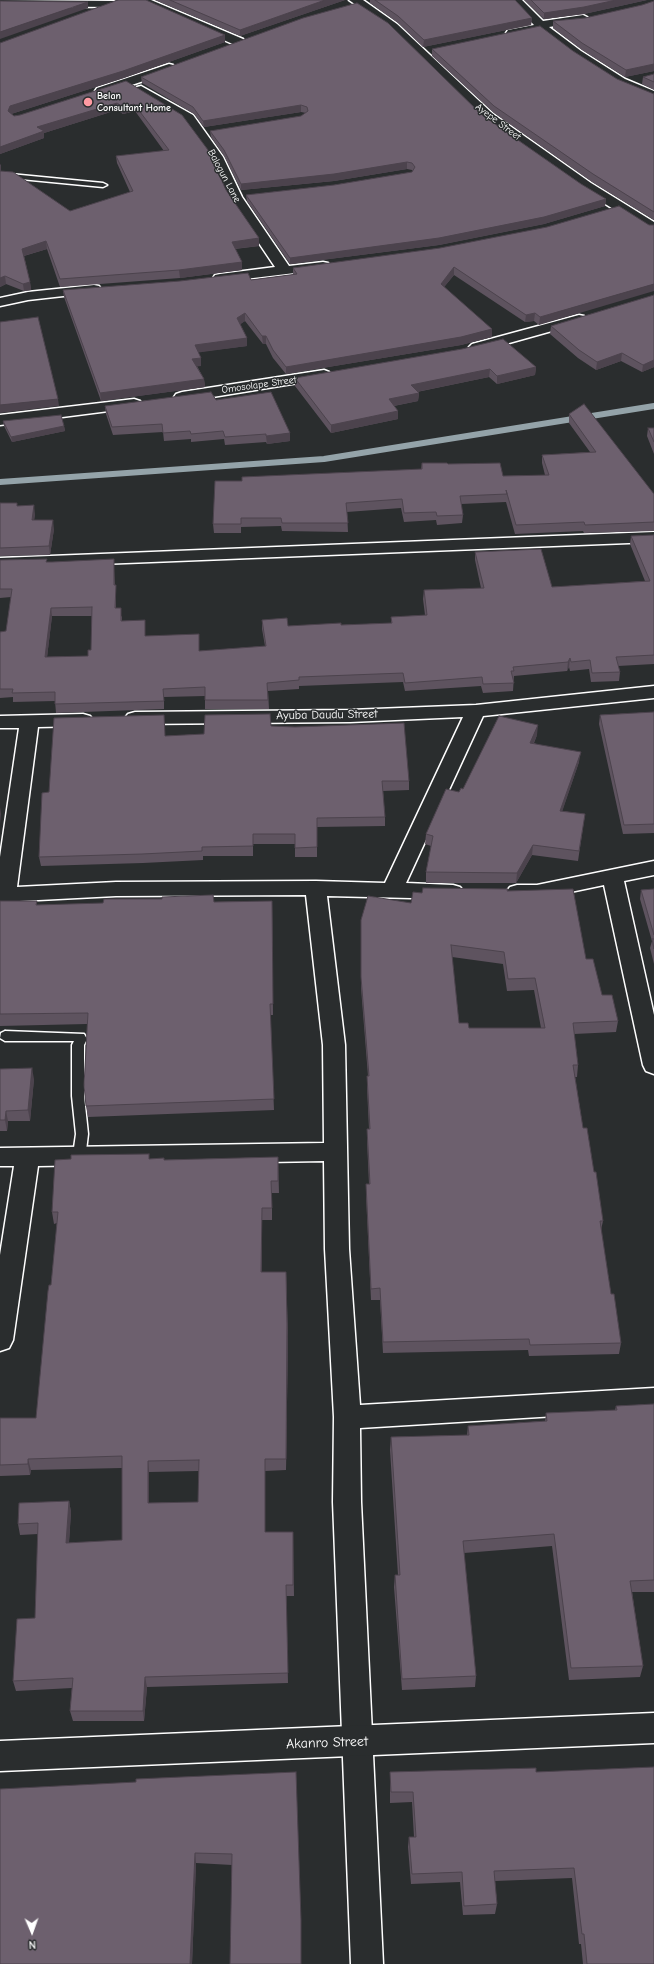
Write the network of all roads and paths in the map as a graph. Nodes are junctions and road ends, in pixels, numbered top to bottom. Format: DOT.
graph roads {
  1 [pos="141,0"];
  2 [pos="516,0"];
  3 [pos="360,1"];
  4 [pos="0,3"];
  5 [pos="113,4"];
  6 [pos="344,7"];
  7 [pos="591,17"];
  8 [pos="541,26"];
  9 [pos="502,36"];
  10 [pos="225,48"];
  11 [pos="435,49"];
  12 [pos="421,52"];
  13 [pos="180,64"];
  14 [pos="645,79"];
  15 [pos="128,82"];
  16 [pos="625,84"];
  17 [pos="91,94"];
  18 [pos="654,96"];
  19 [pos="215,131"];
  20 [pos="199,134"];
  21 [pos="0,175"];
  22 [pos="103,186"];
  23 [pos="248,195"];
  24 [pos="235,197"];
  25 [pos="619,207"];
  26 [pos="599,213"];
  27 [pos="654,228"];
  28 [pos="340,264"];
  29 [pos="286,271"];
  30 [pos="204,280"];
  31 [pos="109,288"];
  32 [pos="0,302"];
  33 [pos="594,315"];
  34 [pos="461,351"];
  35 [pos="340,373"];
  36 [pos="0,420"];
  37 [pos="654,537"];
  38 [pos="0,563"];
  39 [pos="654,692"];
  40 [pos="476,710"];
  41 [pos="121,719"];
  42 [pos="98,720"];
  43 [pos="0,722"];
  44 [pos="29,722"];
  45 [pos="654,868"];
  46 [pos="612,876"];
  47 [pos="316,888"];
  48 [pos="392,890"];
  49 [pos="469,892"];
  50 [pos="499,892"];
  51 [pos="3,895"];
  52 [pos="5,1036"];
  53 [pos="654,1060"];
  54 [pos="336,1152"];
  55 [pos="80,1155"];
  56 [pos="27,1156"];
  57 [pos="0,1157"];
  58 [pos="0,1340"];
  59 [pos="654,1399"];
  60 [pos="347,1417"];
  61 [pos="654,1728"];
  62 [pos="357,1741"];
  63 [pos="0,1756"];
  64 [pos="367,1964"];
  1 -- 10 [label="street"];
  2 -- 8 [label="street"];
  3 -- 6 [label="street"];
  3 -- 12 [label="street, Ayepe Street"];
  4 -- 5 [label="street"];
  7 -- 8 [label="street"];
  8 -- 9 [label="street"];
  8 -- 16 [label="street"];
  11 -- 12 [label="street"];
  12 -- 25 [label="street, Ayepe Street"];
  13 -- 15 [label="street"];
  14 -- 16 [label="street"];
  15 -- 17 [label="street"];
  15 -- 20 [label="street, Balogun Lane"];
  16 -- 18 [label="street"];
  19 -- 20 [label="street"];
  20 -- 24 [label="street, Balogun Lane"];
  21 -- 22 [label="lane"];
  23 -- 24 [label="street"];
  24 -- 29 [label="street, Balogun Lane"];
  25 -- 26 [label="street"];
  25 -- 27 [label="street, Ayepe Street"];
  28 -- 29 [label="street"];
  29 -- 30 [label="street"];
  31 -- 32 [label="street"];
  33 -- 34 [label="street"];
  35 -- 36 [label="street, Omosolape Street"];
  37 -- 38 [label="street"];
  39 -- 40 [label="street, Ayuba Daudu Street"];
  40 -- 41 [label="street, Ayuba Daudu Street"];
  40 -- 48 [label="street"];
  42 -- 44 [label="street"];
  43 -- 44 [label="street"];
  44 -- 51 [label="street"];
  45 -- 46 [label="street"];
  46 -- 50 [label="street"];
  46 -- 53 [label="street"];
  47 -- 48 [label="street"];
  47 -- 51 [label="street"];
  47 -- 54 [label="street"];
  48 -- 49 [label="street"];
  52 -- 55 [label="lane"];
  54 -- 55 [label="street"];
  54 -- 60 [label="street"];
  55 -- 56 [label="street"];
  56 -- 57 [label="street"];
  56 -- 58 [label="street"];
  59 -- 60 [label="street"];
  60 -- 62 [label="street"];
  61 -- 62 [label="street, Akanro Street"];
  62 -- 63 [label="street, Akanro Street"];
  62 -- 64 [label="street"];
}
